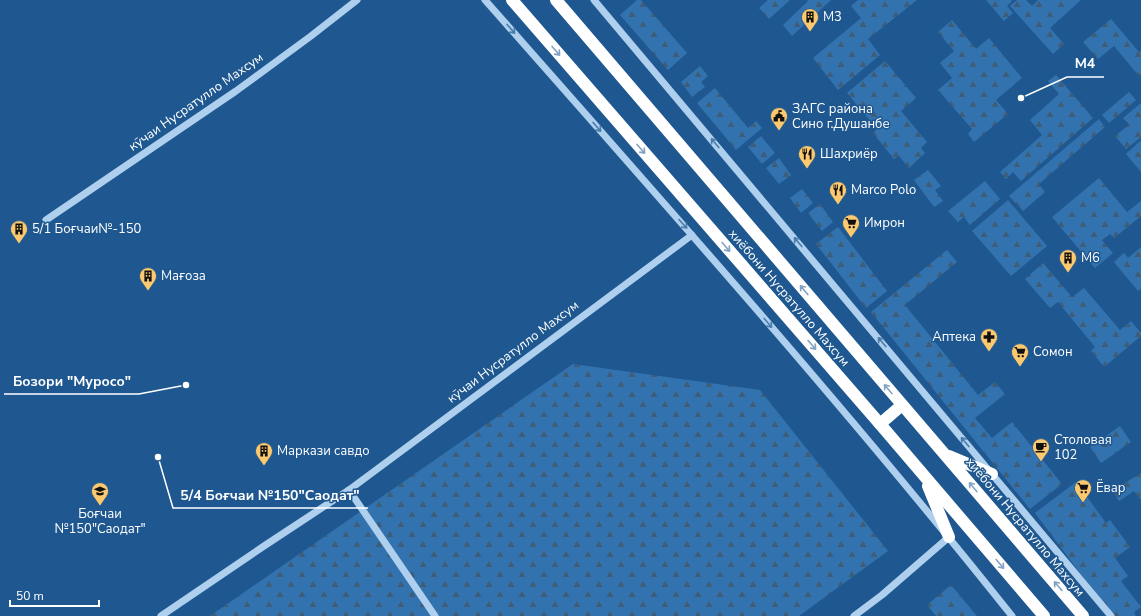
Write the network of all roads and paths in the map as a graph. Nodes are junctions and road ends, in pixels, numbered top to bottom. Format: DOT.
graph roads {
  1 [pos="357,0"];
  2 [pos="485,0"];
  3 [pos="512,0"];
  4 [pos="556,0"];
  5 [pos="594,0"];
  6 [pos="46,220"];
  7 [pos="692,235"];
  8 [pos="902,405"];
  9 [pos="880,424"];
  10 [pos="945,454"];
  11 [pos="992,474"];
  12 [pos="924,476"];
  13 [pos="349,490"];
  14 [pos="949,536"];
  15 [pos="161,616"];
  16 [pos="434,616"];
  17 [pos="854,616"];
  18 [pos="1012,616"];
  19 [pos="1044,616"];
  20 [pos="1083,616"];
  21 [pos="1111,616"];
  1 -- 6 [label="street, кӯчаи Нусратулло Махсум"];
  2 -- 7 [label="street, one-way"];
  3 -- 9 [label="highway, хиёбони Нусратулло Махсум, one-way"];
  8 -- 4 [label="highway, хиёбони Нусратулло Махсум, one-way"];
  11 -- 5 [label="street, one-way"];
  7 -- 13 [label="street, кӯчаи Нусратулло Махсум"];
  7 -- 14 [label="street, one-way"];
  8 -- 9 [label="highway"];
  8 -- 10 [label="highway, хиёбони Нусратулло Махсум"];
  9 -- 12 [label="highway, хиёбони Нусратулло Махсум"];
  10 -- 11 [label="highway"];
  20 -- 10 [label="highway, хиёбони Нусратулло Махсум, one-way"];
  11 -- 21 [label="street"];
  12 -- 14 [label="highway"];
  12 -- 19 [label="highway, хиёбони Нусратулло Махсум, one-way"];
  13 -- 15 [label="street, кӯчаи Нусратулло Махсум"];
  13 -- 16 [label="street"];
  14 -- 17 [label="street"];
  14 -- 18 [label="street"];
}
